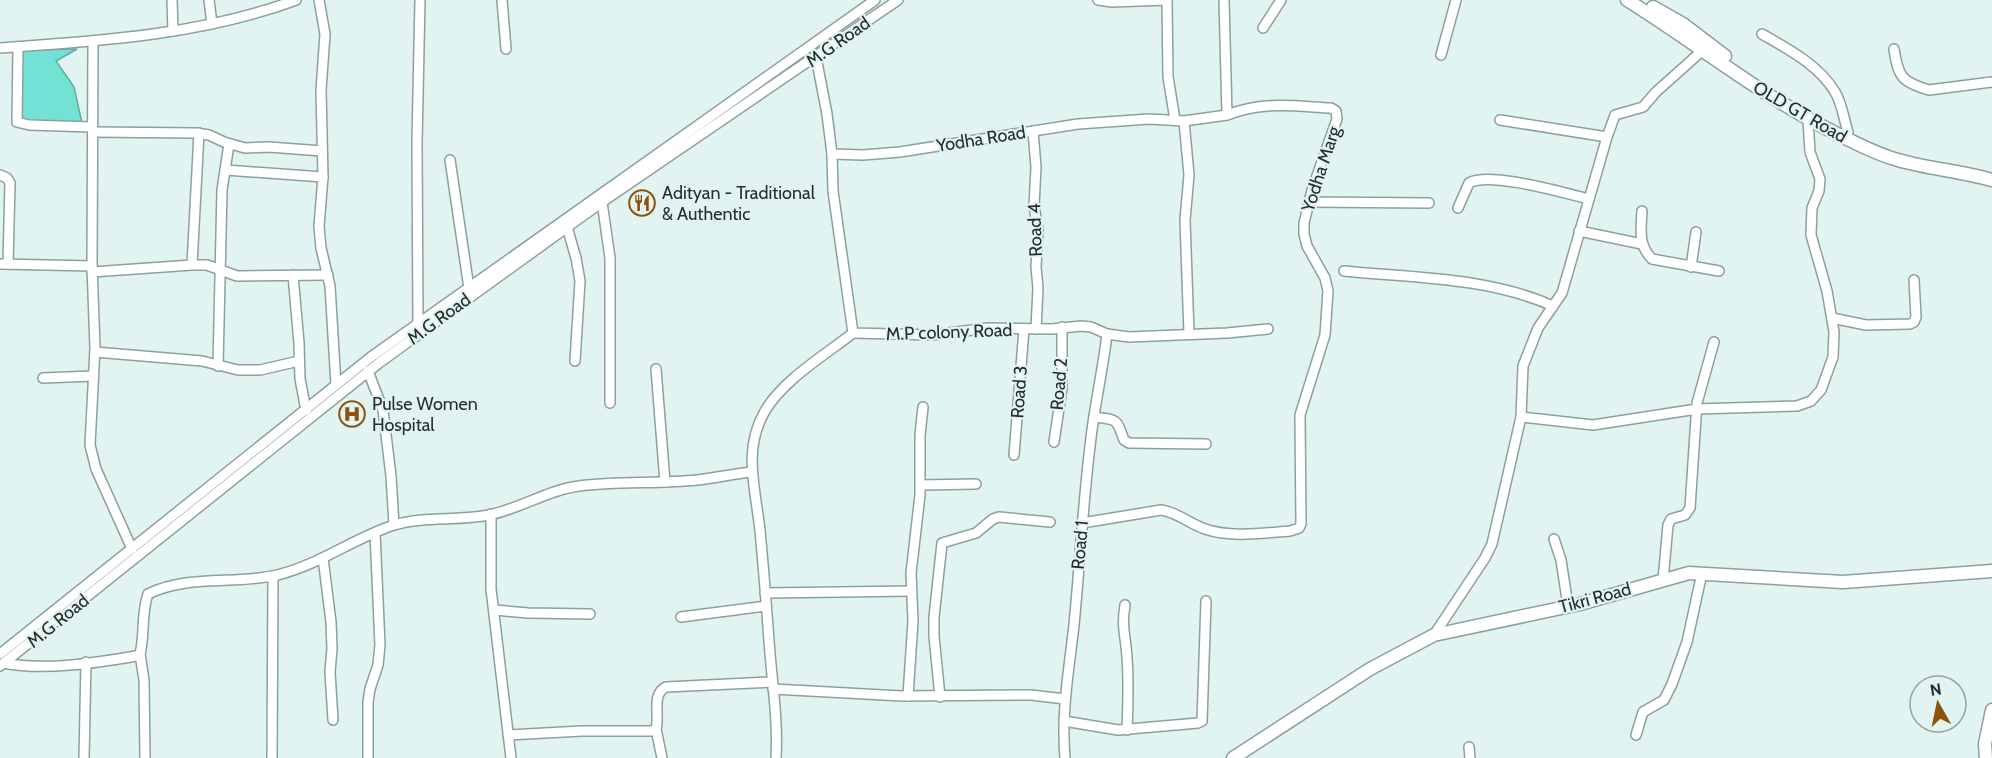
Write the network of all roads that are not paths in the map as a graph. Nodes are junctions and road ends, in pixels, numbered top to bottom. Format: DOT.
graph roads {
  1 [pos="172,0"];
  2 [pos="209,0"];
  3 [pos="296,0"];
  4 [pos="320,0"];
  5 [pos="420,0"];
  6 [pos="502,0"];
  7 [pos="874,0"];
  8 [pos="898,0"];
  9 [pos="1098,0"];
  10 [pos="1167,0"];
  11 [pos="1224,0"];
  12 [pos="1281,0"];
  13 [pos="1456,0"];
  14 [pos="1627,0"];
  15 [pos="1642,0"];
  16 [pos="1656,8"];
  17 [pos="212,24"];
  18 [pos="1263,28"];
  19 [pos="173,31"];
  20 [pos="1762,34"];
  21 [pos="93,41"];
  22 [pos="18,46"];
  23 [pos="0,48"];
  24 [pos="506,49"];
  25 [pos="1894,49"];
  26 [pos="1703,50"];
  27 [pos="1441,55"];
  28 [pos="816,57"];
  29 [pos="1992,82"];
  30 [pos="1227,115"];
  31 [pos="1180,120"];
  32 [pos="1500,120"];
  33 [pos="1808,120"];
  34 [pos="93,130"];
  35 [pos="1033,131"];
  36 [pos="1848,132"];
  37 [pos="199,133"];
  38 [pos="1606,137"];
  39 [pos="229,144"];
  40 [pos="322,151"];
  41 [pos="832,154"];
  42 [pos="450,160"];
  43 [pos="226,170"];
  44 [pos="1992,173"];
  45 [pos="0,175"];
  46 [pos="323,177"];
  47 [pos="1992,180"];
  48 [pos="1589,199"];
  49 [pos="602,202"];
  50 [pos="1309,202"];
  51 [pos="1429,203"];
  52 [pos="1458,208"];
  53 [pos="1642,211"];
  54 [pos="567,227"];
  55 [pos="1579,231"];
  56 [pos="1696,232"];
  57 [pos="539,243"];
  58 [pos="1642,244"];
  59 [pos="4,264"];
  60 [pos="192,265"];
  61 [pos="1691,267"];
  62 [pos="92,269"];
  63 [pos="220,271"];
  64 [pos="1344,271"];
  65 [pos="1719,272"];
  66 [pos="293,275"];
  67 [pos="328,275"];
  68 [pos="1914,280"];
  69 [pos="469,288"];
  70 [pos="1553,306"];
  71 [pos="1832,318"];
  72 [pos="418,324"];
  73 [pos="1062,327"];
  74 [pos="1024,329"];
  75 [pos="1036,329"];
  76 [pos="1268,329"];
  77 [pos="853,333"];
  78 [pos="1107,334"];
  79 [pos="1189,334"];
  80 [pos="1714,342"];
  81 [pos="95,352"];
  82 [pos="299,361"];
  83 [pos="575,361"];
  84 [pos="218,366"];
  85 [pos="368,367"];
  86 [pos="656,369"];
  87 [pos="93,376"];
  88 [pos="43,378"];
  89 [pos="336,385"];
  90 [pos="610,403"];
  91 [pos="923,407"];
  92 [pos="1697,409"];
  93 [pos="306,410"];
  94 [pos="1094,417"];
  95 [pos="1521,417"];
  96 [pos="1054,442"];
  97 [pos="1206,444"];
  98 [pos="1014,455"];
  99 [pos="751,472"];
  100 [pos="665,482"];
  101 [pos="976,484"];
  102 [pos="921,485"];
  103 [pos="491,514"];
  104 [pos="1050,522"];
  105 [pos="1082,523"];
  106 [pos="394,525"];
  107 [pos="375,533"];
  108 [pos="1554,539"];
  109 [pos="132,549"];
  110 [pos="323,558"];
  111 [pos="1992,571"];
  112 [pos="1702,573"];
  113 [pos="273,576"];
  114 [pos="1663,580"];
  115 [pos="911,591"];
  116 [pos="765,593"];
  117 [pos="1206,601"];
  118 [pos="1125,605"];
  119 [pos="766,606"];
  120 [pos="1568,606"];
  121 [pos="495,610"];
  122 [pos="590,614"];
  123 [pos="681,618"];
  124 [pos="1434,635"];
  125 [pos="140,654"];
  126 [pos="1,661"];
  127 [pos="86,662"];
  128 [pos="773,686"];
  129 [pos="908,696"];
  130 [pos="940,697"];
  131 [pos="1065,699"];
  132 [pos="1992,710"];
  133 [pos="333,720"];
  134 [pos="1064,721"];
  135 [pos="656,729"];
  136 [pos="1127,730"];
  137 [pos="508,735"];
  138 [pos="1636,735"];
  139 [pos="1469,747"];
  140 [pos="84,758"];
  141 [pos="144,758"];
  142 [pos="272,758"];
  143 [pos="368,758"];
  144 [pos="511,758"];
  145 [pos="662,758"];
  146 [pos="776,758"];
  147 [pos="1065,758"];
  148 [pos="1233,758"];
  149 [pos="1470,758"];
  150 [pos="1986,758"];
  1 -- 19 [label="street"];
  2 -- 17 [label="street"];
  3 -- 17 [label="street"];
  4 -- 40 [label="street"];
  5 -- 72 [label="street"];
  6 -- 24 [label="street"];
  7 -- 57 [label="street, M.G Road"];
  8 -- 28 [label="street, M.G Road"];
  9 -- 10 [label="street"];
  10 -- 31 [label="street"];
  11 -- 30 [label="street"];
  12 -- 18 [label="street"];
  13 -- 27 [label="street"];
  14 -- 16 [label="street, OLD GT Road"];
  15 -- 16 [label="street, OLD GT Road"];
  16 -- 26 [label="street, OLD GT Road"];
  16 -- 36 [label="street, OLD GT Road"];
  17 -- 19 [label="street"];
  19 -- 21 [label="street"];
  20 -- 36 [label="street"];
  21 -- 22 [label="street"];
  21 -- 34 [label="street"];
  22 -- 23 [label="street"];
  22 -- 34 [label="street"];
  25 -- 29 [label="street"];
  26 -- 33 [label="street, OLD GT Road"];
  26 -- 38 [label="street"];
  28 -- 41 [label="street"];
  28 -- 49 [label="street, M.G Road"];
  30 -- 31 [label="street, Yodha Road"];
  30 -- 50 [label="street, Yodha Marg"];
  31 -- 35 [label="street, Yodha Road"];
  31 -- 79 [label="street"];
  32 -- 38 [label="street"];
  33 -- 47 [label="street, OLD GT Road"];
  33 -- 71 [label="street"];
  34 -- 37 [label="street"];
  34 -- 62 [label="street"];
  35 -- 41 [label="street, Yodha Road"];
  35 -- 75 [label="street, Road 4"];
  36 -- 44 [label="street, OLD GT Road"];
  37 -- 39 [label="street"];
  37 -- 60 [label="street"];
  38 -- 48 [label="street"];
  39 -- 40 [label="street"];
  39 -- 43 [label="street"];
  40 -- 46 [label="street"];
  41 -- 77 [label="street"];
  42 -- 69 [label="street"];
  43 -- 46 [label="street"];
  43 -- 63 [label="street"];
  45 -- 59 [label="street"];
  46 -- 67 [label="street"];
  48 -- 52 [label="street"];
  48 -- 55 [label="street"];
  49 -- 54 [label="street, M.G Road"];
  49 -- 90 [label="street"];
  50 -- 51 [label="street"];
  50 -- 105 [label="street, Yodha Marg"];
  53 -- 58 [label="street"];
  54 -- 57 [label="street, M.G Road"];
  54 -- 83 [label="street"];
  55 -- 58 [label="street"];
  55 -- 70 [label="street"];
  56 -- 61 [label="street"];
  57 -- 69 [label="street, M.G Road"];
  57 -- 85 [label="street, M.G Road"];
  58 -- 61 [label="street"];
  59 -- 62 [label="street"];
  60 -- 62 [label="street"];
  60 -- 63 [label="street"];
  61 -- 65 [label="street"];
  62 -- 81 [label="street"];
  63 -- 66 [label="street"];
  63 -- 84 [label="street"];
  64 -- 70 [label="street"];
  66 -- 67 [label="street"];
  66 -- 82 [label="street"];
  67 -- 89 [label="street"];
  68 -- 71 [label="street"];
  69 -- 72 [label="street, M.G Road"];
  70 -- 95 [label="street"];
  71 -- 92 [label="street"];
  72 -- 85 [label="street, M.G Road"];
  73 -- 75 [label="street, M.P colony Road"];
  73 -- 78 [label="street, M.P colony Road"];
  73 -- 96 [label="street, Road 2"];
  74 -- 75 [label="street, M.P colony Road"];
  74 -- 77 [label="street, M.P colony Road"];
  74 -- 98 [label="street, Road 3"];
  76 -- 79 [label="street, M.P colony Road"];
  77 -- 99 [label="street"];
  78 -- 79 [label="street, M.P colony Road"];
  78 -- 94 [label="street, Road 1"];
  80 -- 92 [label="street"];
  81 -- 84 [label="street"];
  81 -- 87 [label="street"];
  82 -- 84 [label="street"];
  82 -- 93 [label="street"];
  85 -- 89 [label="street, M.G Road"];
  85 -- 106 [label="street"];
  85 -- 126 [label="street, M.G Road"];
  86 -- 100 [label="street"];
  87 -- 88 [label="street"];
  87 -- 109 [label="street"];
  89 -- 93 [label="street, M.G Road"];
  91 -- 102 [label="street"];
  92 -- 95 [label="street"];
  92 -- 114 [label="street"];
  93 -- 109 [label="street, M.G Road"];
  94 -- 97 [label="street"];
  94 -- 105 [label="street, Road 1"];
  95 -- 124 [label="street"];
  99 -- 100 [label="street"];
  99 -- 116 [label="street"];
  100 -- 103 [label="street"];
  101 -- 102 [label="street"];
  102 -- 115 [label="street"];
  103 -- 106 [label="street"];
  103 -- 121 [label="street"];
  104 -- 130 [label="street"];
  105 -- 131 [label="street, Road 1"];
  106 -- 107 [label="street"];
  107 -- 110 [label="street"];
  107 -- 143 [label="street"];
  108 -- 120 [label="street"];
  109 -- 126 [label="street, M.G Road"];
  110 -- 113 [label="street"];
  110 -- 133 [label="street"];
  111 -- 112 [label="street, Tikri Road"];
  112 -- 114 [label="street, Tikri Road"];
  112 -- 138 [label="street"];
  113 -- 125 [label="street"];
  113 -- 142 [label="street"];
  114 -- 120 [label="street, Tikri Road"];
  115 -- 116 [label="street"];
  115 -- 129 [label="street"];
  116 -- 119 [label="street"];
  117 -- 136 [label="street"];
  118 -- 136 [label="street"];
  119 -- 123 [label="street"];
  119 -- 128 [label="street"];
  120 -- 124 [label="street, Tikri Road"];
  121 -- 122 [label="street"];
  121 -- 137 [label="street"];
  124 -- 148 [label="street, Tikri Road"];
  125 -- 127 [label="street"];
  125 -- 141 [label="street"];
  126 -- 127 [label="street"];
  127 -- 140 [label="street"];
  128 -- 129 [label="street"];
  128 -- 135 [label="street"];
  128 -- 146 [label="street"];
  129 -- 130 [label="street"];
  130 -- 131 [label="street"];
  131 -- 134 [label="street, Road 1"];
  132 -- 150 [label="street"];
  134 -- 136 [label="street"];
  134 -- 147 [label="street, Road 1"];
  135 -- 137 [label="street"];
  135 -- 145 [label="street"];
  137 -- 144 [label="street"];
  139 -- 149 [label="street"];
}
